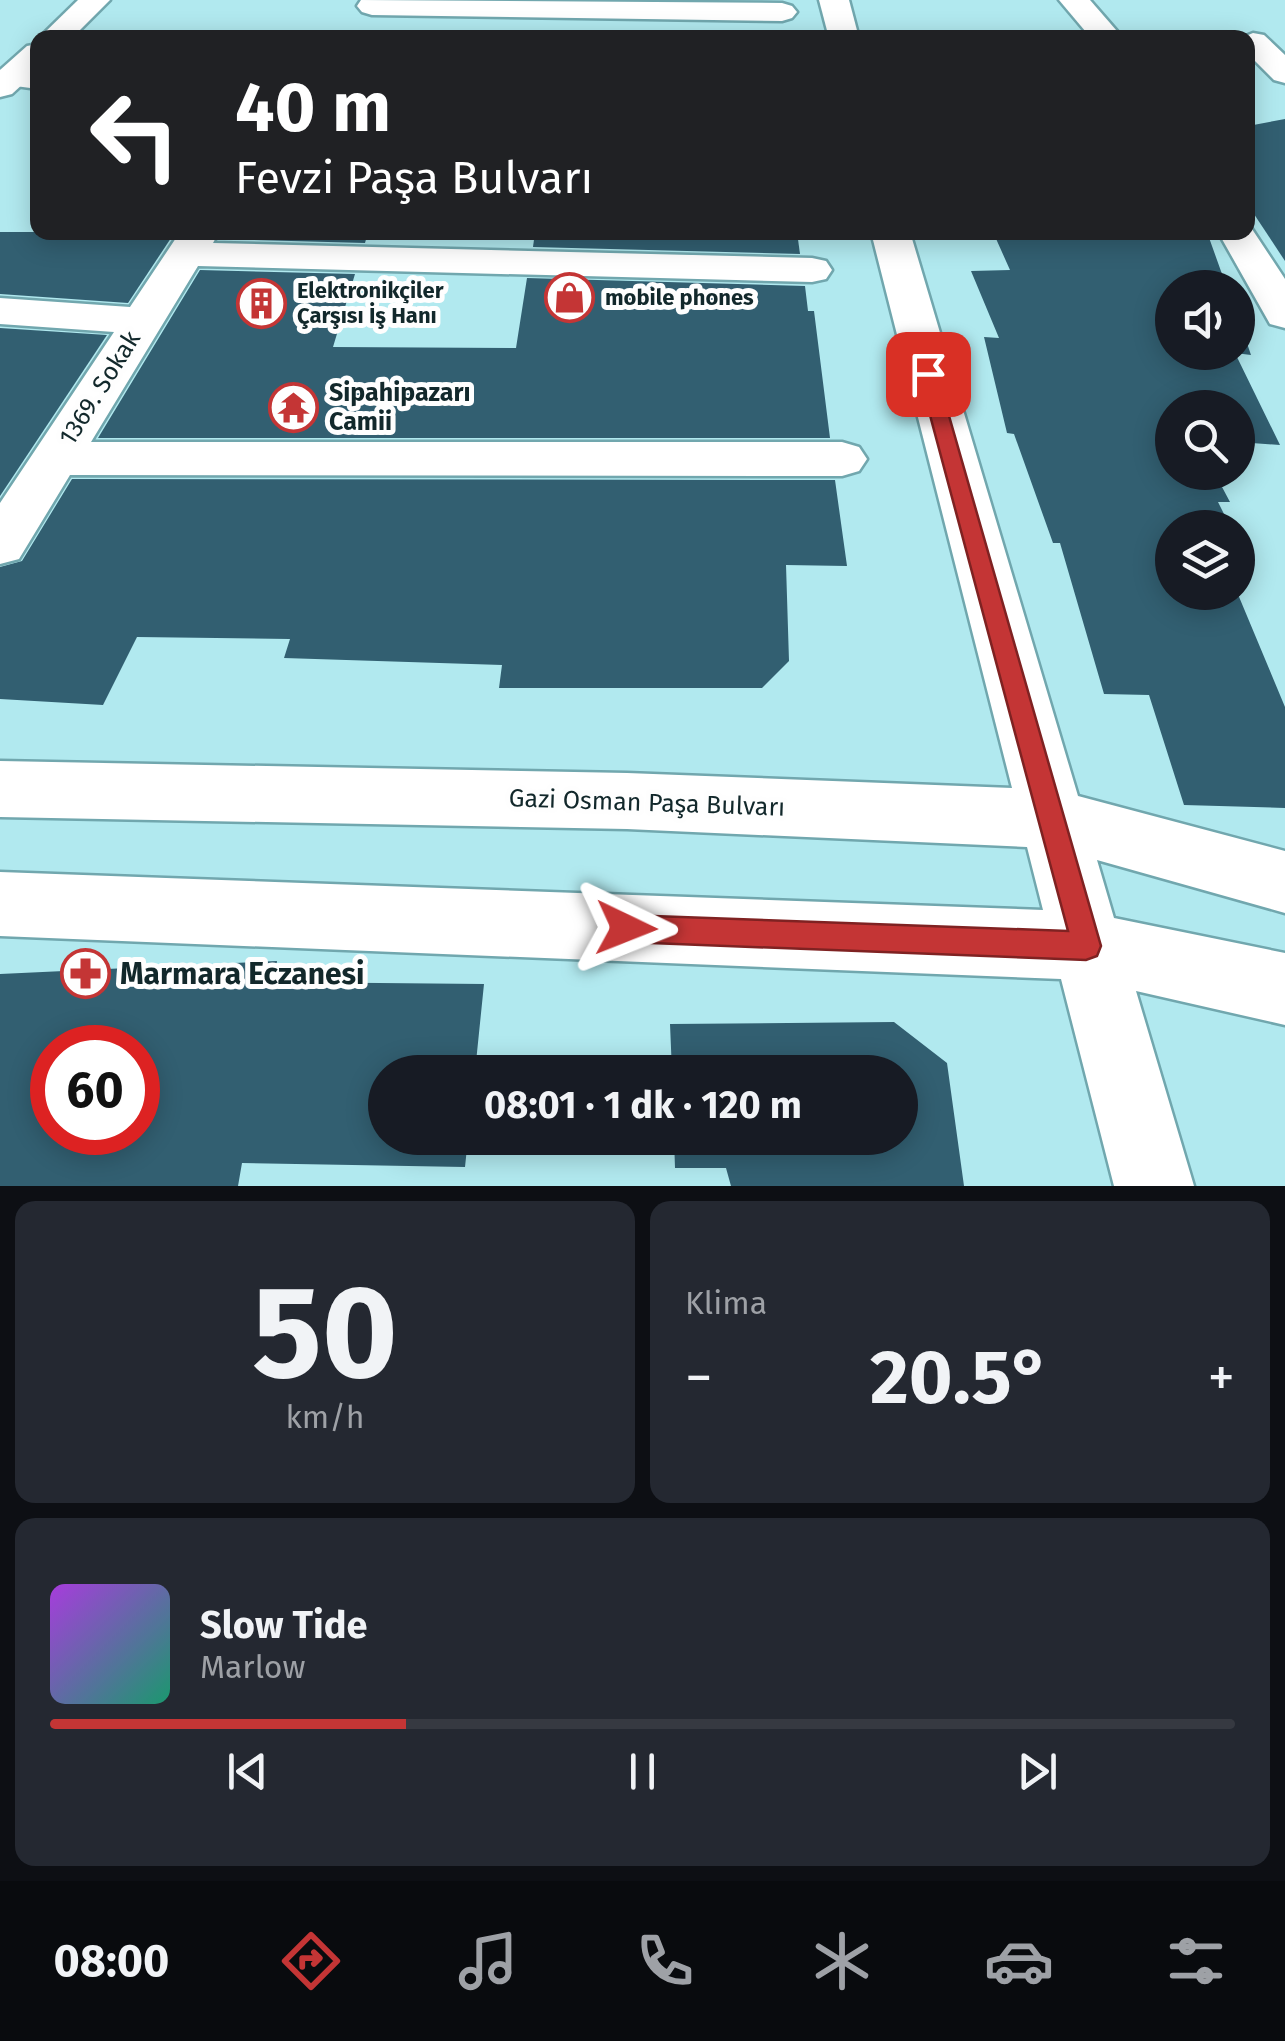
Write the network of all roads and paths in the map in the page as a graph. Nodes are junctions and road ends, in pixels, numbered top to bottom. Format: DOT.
graph roads {
  1 [pos="96,0"];
  2 [pos="834,0"];
  3 [pos="1074,0"];
  4 [pos="374,3"];
  5 [pos="782,12"];
  6 [pos="63,30"];
  7 [pos="355,30"];
  8 [pos="842,30"];
  9 [pos="1101,30"];
  10 [pos="1285,41"];
  11 [pos="1255,42"];
  12 [pos="1255,46"];
  13 [pos="1285,73"];
  14 [pos="892,240"];
  15 [pos="1242,240"];
  16 [pos="192,243"];
  17 [pos="812,270"];
  18 [pos="0,311"];
  19 [pos="1285,315"];
  20 [pos="141,321"];
  21 [pos="57,458"];
  22 [pos="842,459"];
  23 [pos="0,544"];
  24 [pos="0,789"];
  25 [pos="1054,819"];
  26 [pos="1285,882"];
  27 [pos="0,904"];
  28 [pos="1086,946"];
  29 [pos="1285,989"];
  30 [pos="1154,1186"];
  1 -- 6 [label="street"];
  2 -- 8 [label="street"];
  3 -- 9 [label="street"];
  4 -- 5 [label="street"];
  4 -- 7 [label="street"];
  10 -- 11 [label="street"];
  12 -- 13 [label="street"];
  14 -- 25 [label="street"];
  15 -- 19 [label="street"];
  16 -- 17 [label="street"];
  16 -- 20 [label="street, 1369. Sokak"];
  18 -- 20 [label="street"];
  20 -- 21 [label="street, 1369. Sokak"];
  21 -- 22 [label="street"];
  21 -- 23 [label="street, 1369. Sokak"];
  24 -- 25 [label="street, Gazi Osman Paşa Bulvarı"];
  25 -- 26 [label="street, Gazi Osman Paşa Bulvarı"];
  25 -- 28 [label="street"];
  27 -- 28 [label="street"];
  28 -- 29 [label="street"];
  28 -- 30 [label="street"];
}
